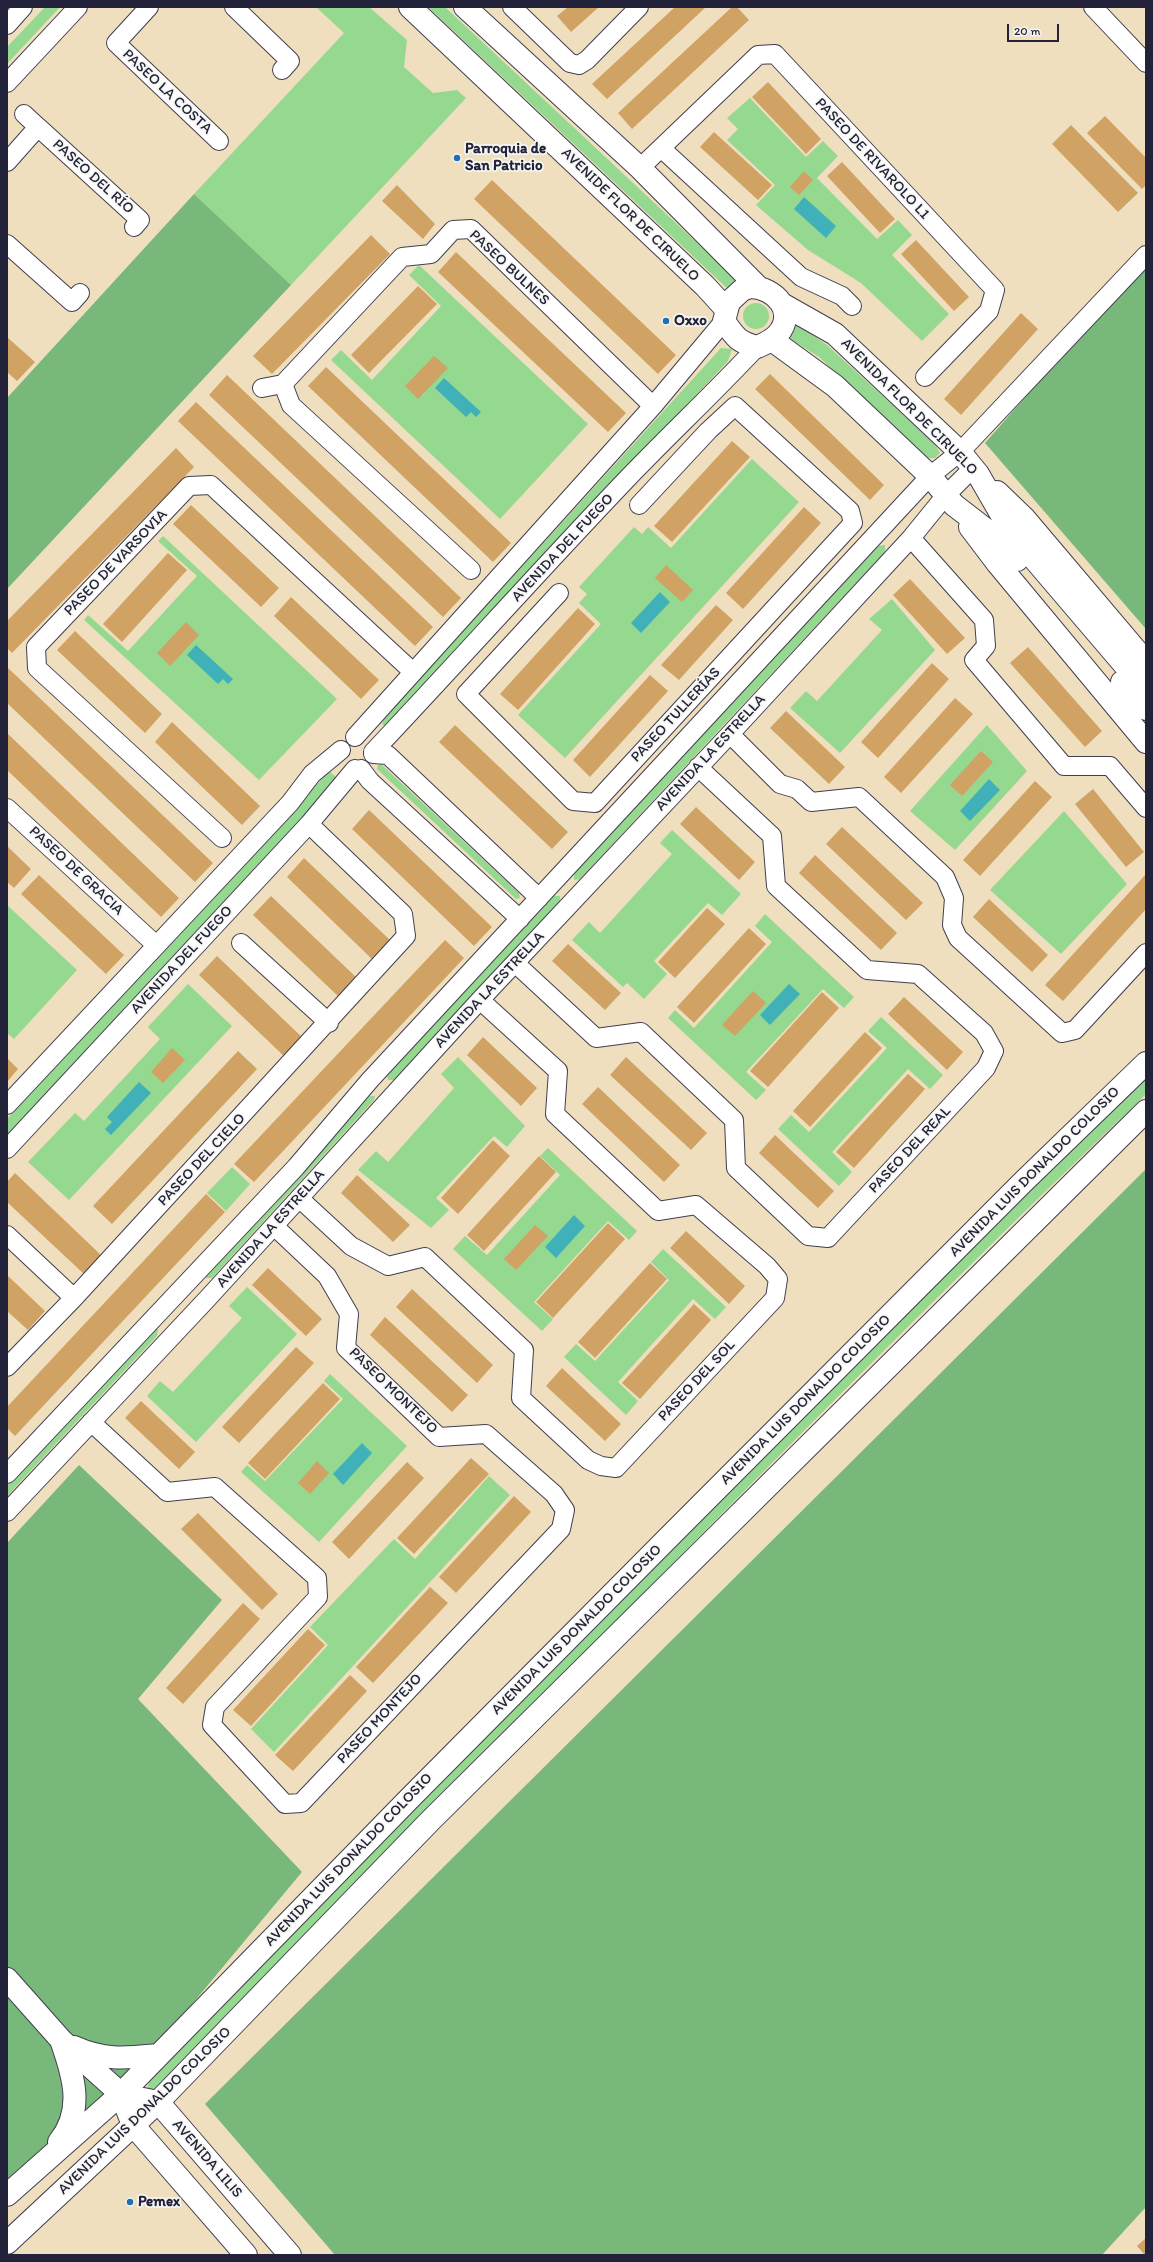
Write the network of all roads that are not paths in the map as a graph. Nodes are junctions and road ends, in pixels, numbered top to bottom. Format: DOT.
graph roads {
  1 [pos="23,7"];
  2 [pos="78,7"];
  3 [pos="149,7"];
  4 [pos="234,7"];
  5 [pos="410,7"];
  6 [pos="465,7"];
  7 [pos="512,7"];
  8 [pos="639,7"];
  9 [pos="1093,7"];
  10 [pos="7,25"];
  11 [pos="1146,63"];
  12 [pos="282,70"];
  13 [pos="7,83"];
  14 [pos="24,114"];
  15 [pos="38,127"];
  16 [pos="219,141"];
  17 [pos="652,157"];
  18 [pos="7,162"];
  19 [pos="134,227"];
  20 [pos="7,244"];
  21 [pos="1146,255"];
  22 [pos="758,287"];
  23 [pos="80,293"];
  24 [pos="782,304"];
  25 [pos="852,306"];
  26 [pos="725,315"];
  27 [pos="764,343"];
  28 [pos="925,377"];
  29 [pos="283,384"];
  30 [pos="262,388"];
  31 [pos="727,398"];
  32 [pos="649,402"];
  33 [pos="970,465"];
  34 [pos="930,476"];
  35 [pos="950,500"];
  36 [pos="639,505"];
  37 [pos="911,538"];
  38 [pos="1007,538"];
  39 [pos="471,570"];
  40 [pos="559,593"];
  41 [pos="1146,662"];
  42 [pos="407,666"];
  43 [pos="1146,690"];
  44 [pos="1146,709"];
  45 [pos="355,737"];
  46 [pos="735,740"];
  47 [pos="1146,742"];
  48 [pos="341,750"];
  49 [pos="373,753"];
  50 [pos="358,769"];
  51 [pos="704,772"];
  52 [pos="7,808"];
  53 [pos="1146,808"];
  54 [pos="314,829"];
  55 [pos="222,838"];
  56 [pos="559,878"];
  57 [pos="577,897"];
  58 [pos="539,898"];
  59 [pos="520,919"];
  60 [pos="151,940"];
  61 [pos="241,943"];
  62 [pos="1146,953"];
  63 [pos="515,963"];
  64 [pos="480,1000"];
  65 [pos="329,1023"];
  66 [pos="1146,1063"];
  67 [pos="370,1080"];
  68 [pos="389,1099"];
  69 [pos="7,1105"];
  70 [pos="1146,1111"];
  71 [pos="7,1149"];
  72 [pos="299,1198"];
  73 [pos="274,1226"];
  74 [pos="7,1235"];
  75 [pos="189,1280"];
  76 [pos="74,1298"];
  77 [pos="208,1298"];
  78 [pos="158,1314"];
  79 [pos="176,1332"];
  80 [pos="7,1367"];
  81 [pos="91,1422"];
  82 [pos="7,1474"];
  83 [pos="7,1512"];
  84 [pos="7,1979"];
  85 [pos="62,2041"];
  86 [pos="159,2055"];
  87 [pos="121,2094"];
  88 [pos="158,2102"];
  89 [pos="133,2125"];
  90 [pos="43,2162"];
  91 [pos="7,2196"];
  92 [pos="7,2243"];
  93 [pos="246,2255"];
  94 [pos="290,2255"];
  1 -- 10 [label="street"];
  2 -- 13 [label="street"];
  3 -- 16 [label="street, PASEO LA COSTA"];
  4 -- 12 [label="street"];
  5 -- 26 [label="main road, AVENIDE FLOR DE CIRUELO"];
  6 -- 17 [label="main road"];
  7 -- 8 [label="street"];
  9 -- 11 [label="street"];
  14 -- 15 [label="street, PASEO DEL RÍO"];
  15 -- 18 [label="street"];
  15 -- 19 [label="street, PASEO DEL RÍO"];
  17 -- 22 [label="main road"];
  17 -- 25 [label="street"];
  17 -- 28 [label="street, PASEO DE RIVAROLO L1"];
  20 -- 23 [label="street"];
  21 -- 33 [label="street"];
  22 -- 24 [label="main road"];
  22 -- 26 [label="main road"];
  24 -- 27 [label="main road"];
  24 -- 33 [label="main road, AVENIDA FLOR DE CIRUELO"];
  26 -- 27 [label="main road"];
  26 -- 32 [label="street, AVENIDA DEL FUEGO"];
  27 -- 31 [label="street, AVENIDA DEL FUEGO"];
  27 -- 34 [label="main road"];
  29 -- 30 [label="street"];
  29 -- 32 [label="street, PASEO BULNES"];
  29 -- 39 [label="street"];
  31 -- 36 [label="street"];
  31 -- 40 [label="street, PASEO TULLERÍAS"];
  31 -- 49 [label="street, AVENIDA DEL FUEGO"];
  32 -- 42 [label="street, AVENIDA DEL FUEGO"];
  33 -- 34 [label="street, AVENIDA LA ESTRELLA"];
  33 -- 35 [label="street, AVENIDA LA ESTRELLA"];
  33 -- 38 [label="main road, AVENIDA FLOR DE CIRUELO"];
  33 -- 41 [label="main road"];
  34 -- 35 [label="main road"];
  34 -- 56 [label="street, AVENIDA LA ESTRELLA"];
  35 -- 37 [label="street, AVENIDA LA ESTRELLA"];
  35 -- 38 [label="main road"];
  35 -- 47 [label="main road"];
  37 -- 46 [label="street, AVENIDA LA ESTRELLA"];
  37 -- 53 [label="street"];
  38 -- 43 [label="main road"];
  38 -- 44 [label="main road"];
  42 -- 45 [label="street, AVENIDA DEL FUEGO"];
  42 -- 55 [label="street, PASEO DE VARSOVIA"];
  45 -- 48 [label="street"];
  45 -- 49 [label="street"];
  46 -- 51 [label="street, AVENIDA LA ESTRELLA"];
  46 -- 62 [label="street"];
  48 -- 50 [label="street"];
  48 -- 60 [label="street, AVENIDA DEL FUEGO"];
  49 -- 50 [label="street"];
  49 -- 58 [label="street"];
  50 -- 54 [label="street, AVENIDA DEL FUEGO"];
  50 -- 59 [label="street"];
  51 -- 57 [label="street, AVENIDA LA ESTRELLA"];
  51 -- 63 [label="street, PASEO DEL REAL"];
  52 -- 60 [label="street, PASEO DE GRACIA"];
  54 -- 65 [label="street, PASEO DEL CIELO"];
  54 -- 71 [label="street, AVENIDA DEL FUEGO"];
  56 -- 57 [label="street"];
  56 -- 58 [label="street, AVENIDA LA ESTRELLA"];
  57 -- 63 [label="street, AVENIDA LA ESTRELLA"];
  58 -- 59 [label="street, AVENIDA LA ESTRELLA"];
  59 -- 67 [label="street, AVENIDA LA ESTRELLA"];
  60 -- 69 [label="street, AVENIDA DEL FUEGO"];
  61 -- 65 [label="street"];
  63 -- 64 [label="street, AVENIDA LA ESTRELLA"];
  64 -- 68 [label="street, AVENIDA LA ESTRELLA"];
  64 -- 72 [label="street, PASEO DEL SOL"];
  65 -- 76 [label="street, PASEO DEL CIELO"];
  66 -- 86 [label="main road, AVENIDA LUIS DONALDO COLOSIO"];
  67 -- 68 [label="street"];
  67 -- 75 [label="street, AVENIDA LA ESTRELLA"];
  68 -- 72 [label="street, AVENIDA LA ESTRELLA"];
  70 -- 88 [label="main road, AVENIDA LUIS DONALDO COLOSIO"];
  72 -- 73 [label="street, AVENIDA LA ESTRELLA"];
  73 -- 77 [label="street, AVENIDA LA ESTRELLA"];
  73 -- 81 [label="street, PASEO MONTEJO"];
  74 -- 76 [label="street"];
  75 -- 77 [label="street"];
  75 -- 78 [label="street, AVENIDA LA ESTRELLA"];
  76 -- 80 [label="street, PASEO DEL CIELO"];
  77 -- 79 [label="street, AVENIDA LA ESTRELLA"];
  78 -- 79 [label="street"];
  78 -- 82 [label="street, AVENIDA LA ESTRELLA"];
  79 -- 81 [label="street, AVENIDA LA ESTRELLA"];
  81 -- 83 [label="street, AVENIDA LA ESTRELLA"];
  84 -- 85 [label="main road"];
  85 -- 86 [label="main road"];
  85 -- 87 [label="main road"];
  85 -- 90 [label="main road"];
  86 -- 87 [label="main road, AVENIDA LUIS DONALDO COLOSIO"];
  87 -- 88 [label="main road"];
  87 -- 89 [label="main road"];
  87 -- 90 [label="main road, AVENIDA LUIS DONALDO COLOSIO"];
  88 -- 89 [label="main road, AVENIDA LUIS DONALDO COLOSIO"];
  88 -- 94 [label="main road, AVENIDA LILIS"];
  89 -- 92 [label="main road, AVENIDA LUIS DONALDO COLOSIO"];
  89 -- 93 [label="main road"];
  90 -- 91 [label="main road, AVENIDA LUIS DONALDO COLOSIO"];
}
